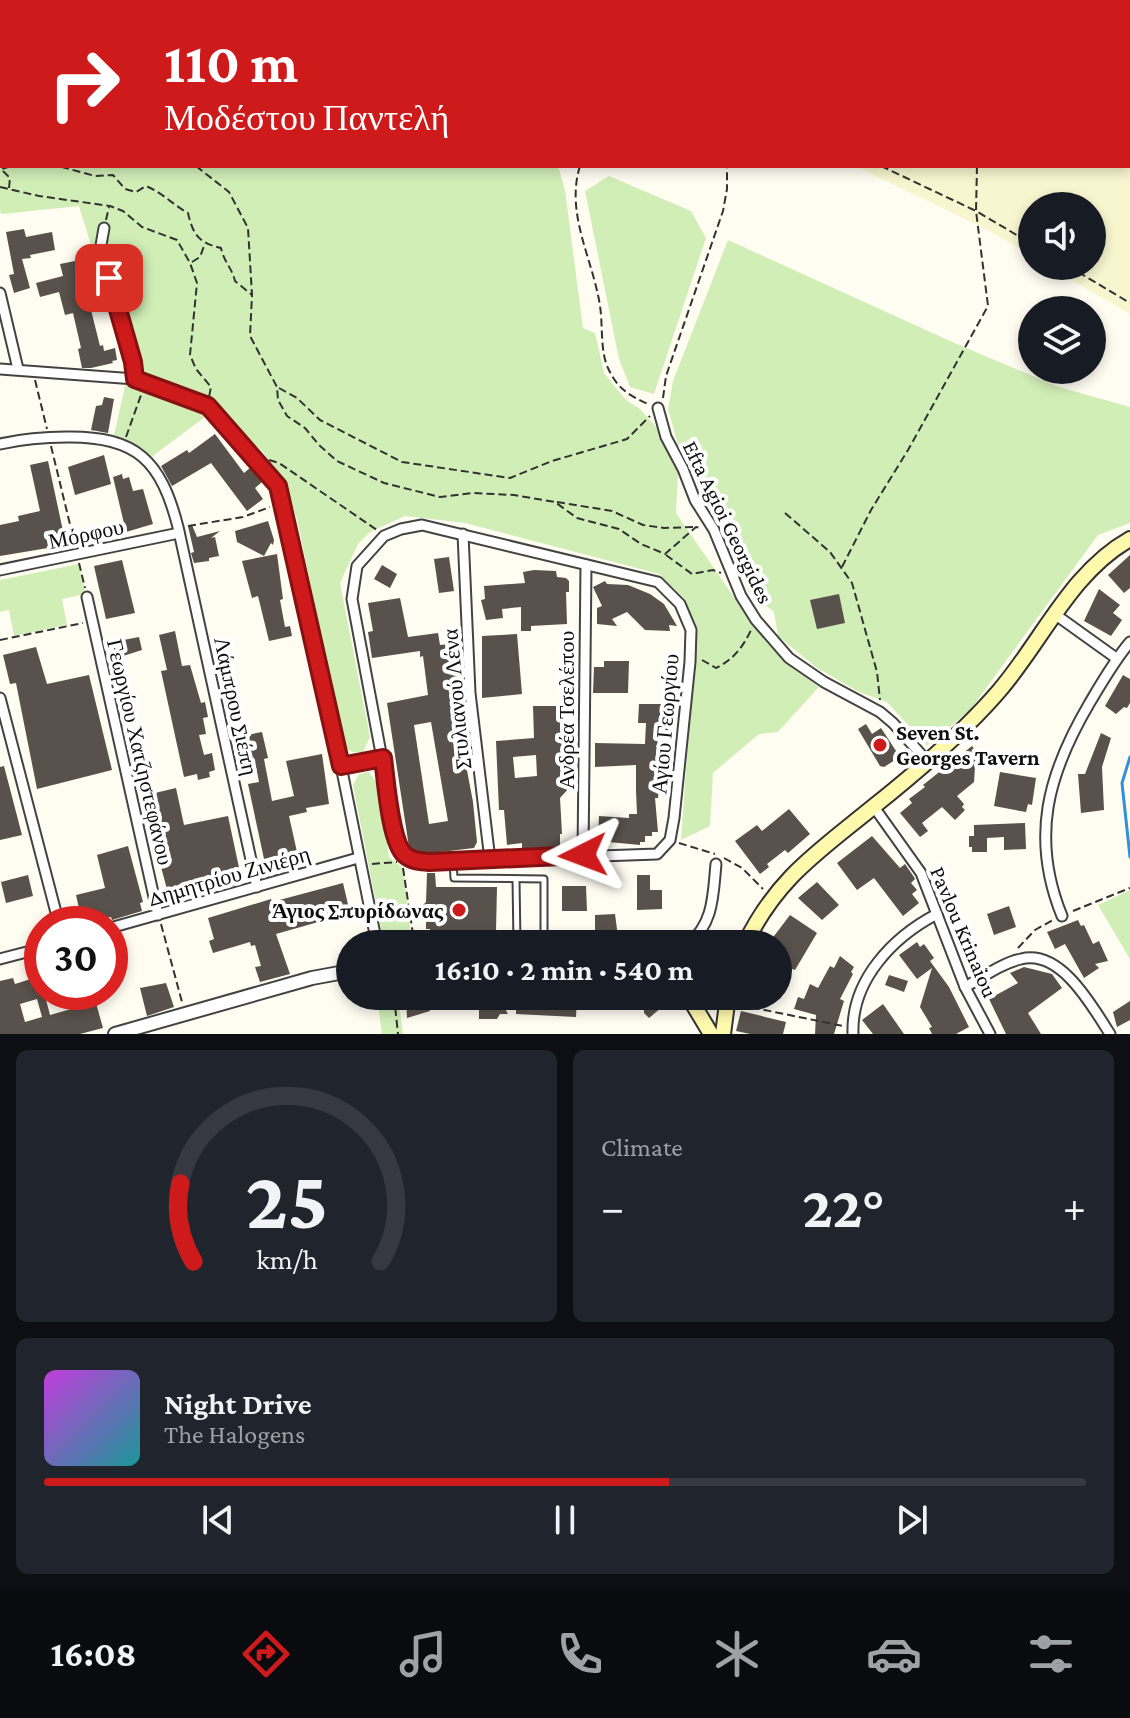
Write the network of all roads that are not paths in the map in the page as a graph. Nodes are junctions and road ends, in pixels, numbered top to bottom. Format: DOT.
graph roads {
  1 [pos="104,228"];
  2 [pos="0,293"];
  3 [pos="0,369"];
  4 [pos="18,369"];
  5 [pos="135,379"];
  6 [pos="658,408"];
  7 [pos="0,444"];
  8 [pos="179,530"];
  9 [pos="463,534"];
  10 [pos="1130,539"];
  11 [pos="586,565"];
  12 [pos="0,570"];
  13 [pos="87,597"];
  14 [pos="1056,615"];
  15 [pos="1130,642"];
  16 [pos="1116,658"];
  17 [pos="0,698"];
  18 [pos="383,758"];
  19 [pos="927,761"];
  20 [pos="341,766"];
  21 [pos="874,807"];
  22 [pos="583,855"];
  23 [pos="490,860"];
  24 [pos="453,861"];
  25 [pos="359,862"];
  26 [pos="716,864"];
  27 [pos="516,879"];
  28 [pos="257,887"];
  29 [pos="54,906"];
  30 [pos="937,914"];
  31 [pos="158,915"];
  32 [pos="1062,916"];
  33 [pos="128,923"];
  34 [pos="374,930"];
  35 [pos="517,930"];
  36 [pos="544,930"];
  37 [pos="701,930"];
  38 [pos="752,930"];
  39 [pos="24,953"];
  40 [pos="0,959"];
  41 [pos="336,974"];
  42 [pos="965,987"];
  43 [pos="697,1010"];
  44 [pos="726,1010"];
  45 [pos="853,1031"];
  46 [pos="115,1034"];
  47 [pos="711,1034"];
  48 [pos="723,1034"];
  49 [pos="990,1034"];
  50 [pos="1110,1034"];
  1 -- 5 [label="street"];
  2 -- 4 [label="street"];
  3 -- 4 [label="street"];
  4 -- 5 [label="street"];
  5 -- 20 [label="street"];
  6 -- 19 [label="street, Efta Agioi Georgides"];
  7 -- 8 [label="street, Λάμπρου Σιέπη"];
  8 -- 12 [label="street, Μόρφου"];
  8 -- 28 [label="street, Λάμπρου Σιέπη"];
  9 -- 11 [label="street, Αγίου Γεωργίου"];
  9 -- 18 [label="street, Αγίου Γεωργίου"];
  9 -- 23 [label="street, Στυλιανού Λένα"];
  10 -- 14 [label="main road"];
  11 -- 22 [label="street, Ανδρέα Τσελέπου"];
  11 -- 22 [label="street, Αγίου Γεωργίου"];
  13 -- 31 [label="street, Γεωργίου Χατζηστεφάνου"];
  14 -- 16 [label="street"];
  14 -- 19 [label="main road"];
  15 -- 16 [label="street"];
  16 -- 32 [label="street"];
  17 -- 29 [label="street"];
  18 -- 20 [label="street"];
  18 -- 24 [label="street"];
  19 -- 21 [label="main road"];
  20 -- 25 [label="street"];
  21 -- 30 [label="street, Pavlou Krinaiou"];
  21 -- 38 [label="main road"];
  22 -- 23 [label="street"];
  23 -- 24 [label="street"];
  24 -- 27 [label="lane"];
  25 -- 28 [label="street, Δημητρίου Ζινιέρη"];
  25 -- 34 [label="street"];
  26 -- 37 [label="street"];
  27 -- 35 [label="lane"];
  27 -- 36 [label="lane"];
  28 -- 31 [label="street, Δημητρίου Ζινιέρη"];
  30 -- 42 [label="street, Pavlou Krinaiou"];
  30 -- 45 [label="street"];
  31 -- 33 [label="street, Δημητρίου Ζινιέρη"];
  39 -- 40 [label="street"];
  41 -- 46 [label="street"];
  42 -- 49 [label="street, Pavlou Krinaiou"];
  42 -- 50 [label="street"];
  43 -- 47 [label="main road"];
  44 -- 48 [label="main road"];
}
